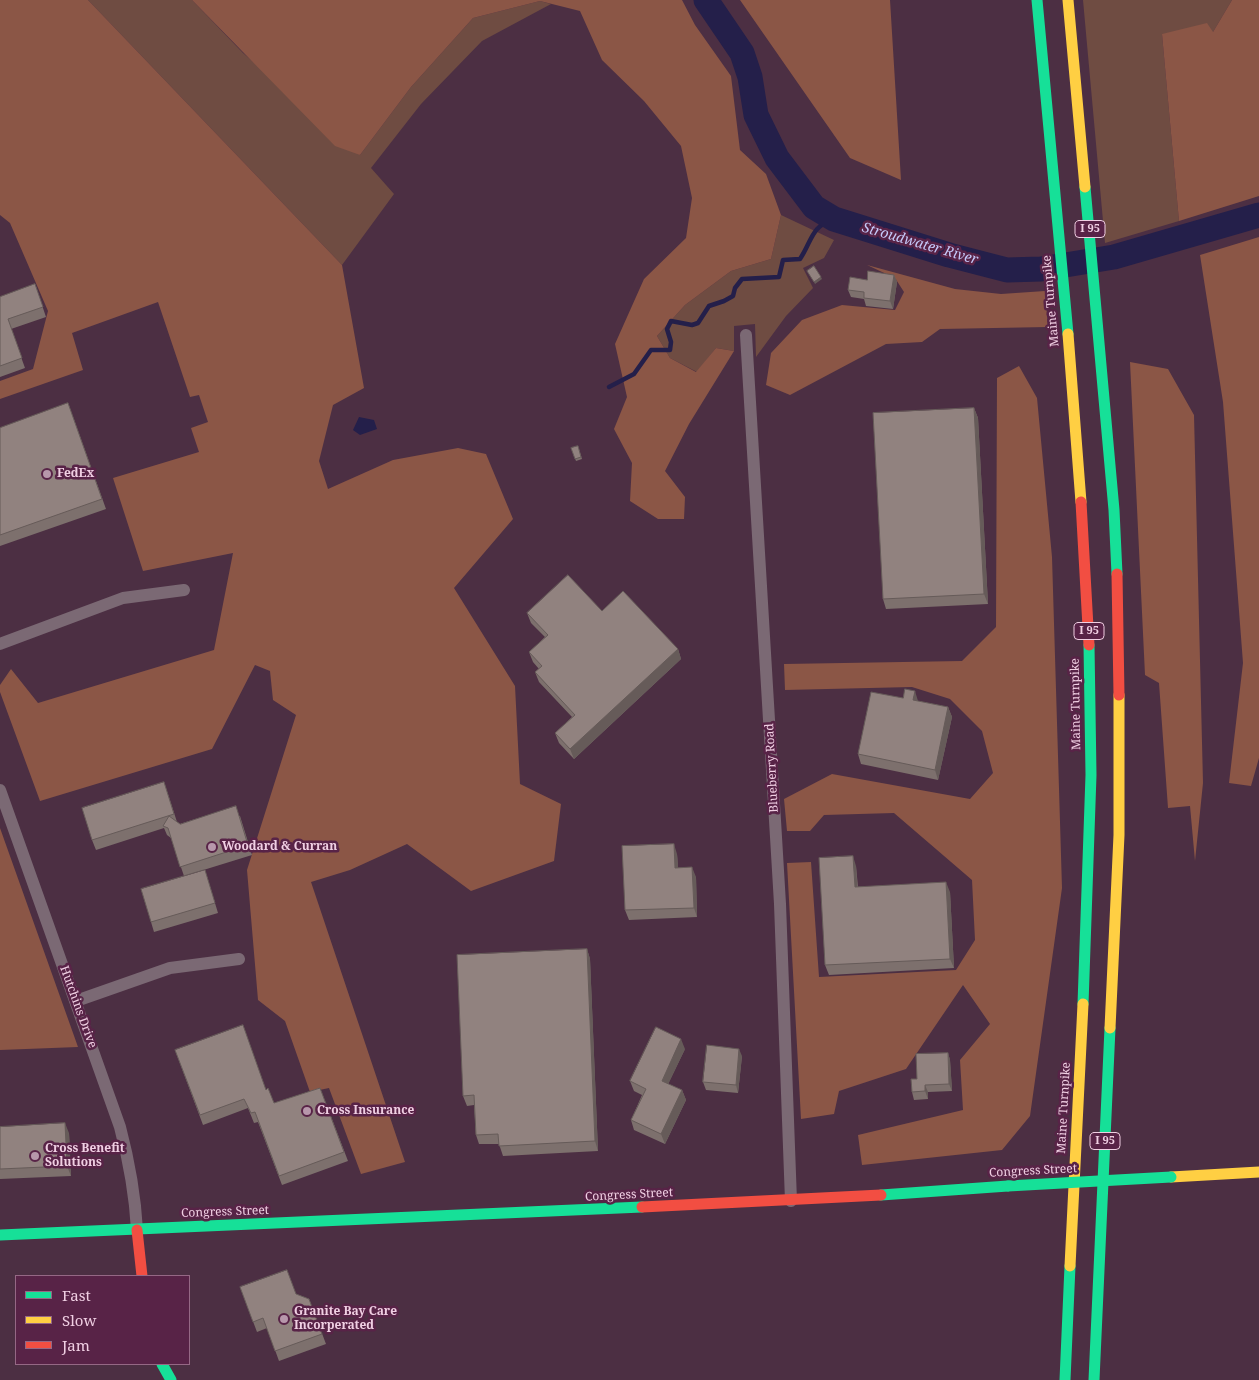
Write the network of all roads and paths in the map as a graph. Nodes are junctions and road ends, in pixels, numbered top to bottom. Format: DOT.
graph roads {
  1 [pos="1037,0"];
  2 [pos="1068,0"];
  3 [pos="746,335"];
  4 [pos="184,590"];
  5 [pos="0,644"];
  6 [pos="0,790"];
  7 [pos="239,959"];
  8 [pos="76,1001"];
  9 [pos="1259,1172"];
  10 [pos="791,1201"];
  11 [pos="137,1230"];
  12 [pos="0,1235"];
  13 [pos="142,1275"];
  14 [pos="163,1365"];
  15 [pos="171,1380"];
  16 [pos="1065,1380"];
  17 [pos="1094,1380"];
  1 -- 16 [label="main road, Maine Turnpike / I 95"];
  2 -- 17 [label="main road, I 95"];
  3 -- 10 [label="street, Blueberry Road"];
  4 -- 5 [label="street"];
  6 -- 8 [label="street, Hutchins Drive"];
  7 -- 8 [label="street"];
  8 -- 11 [label="street, Hutchins Drive"];
  9 -- 10 [label="main road, Congress Street, bridge"];
  10 -- 11 [label="main road, Congress Street"];
  11 -- 12 [label="main road, Congress Street"];
  11 -- 13 [label="main road"];
  14 -- 15 [label="main road"];
}
